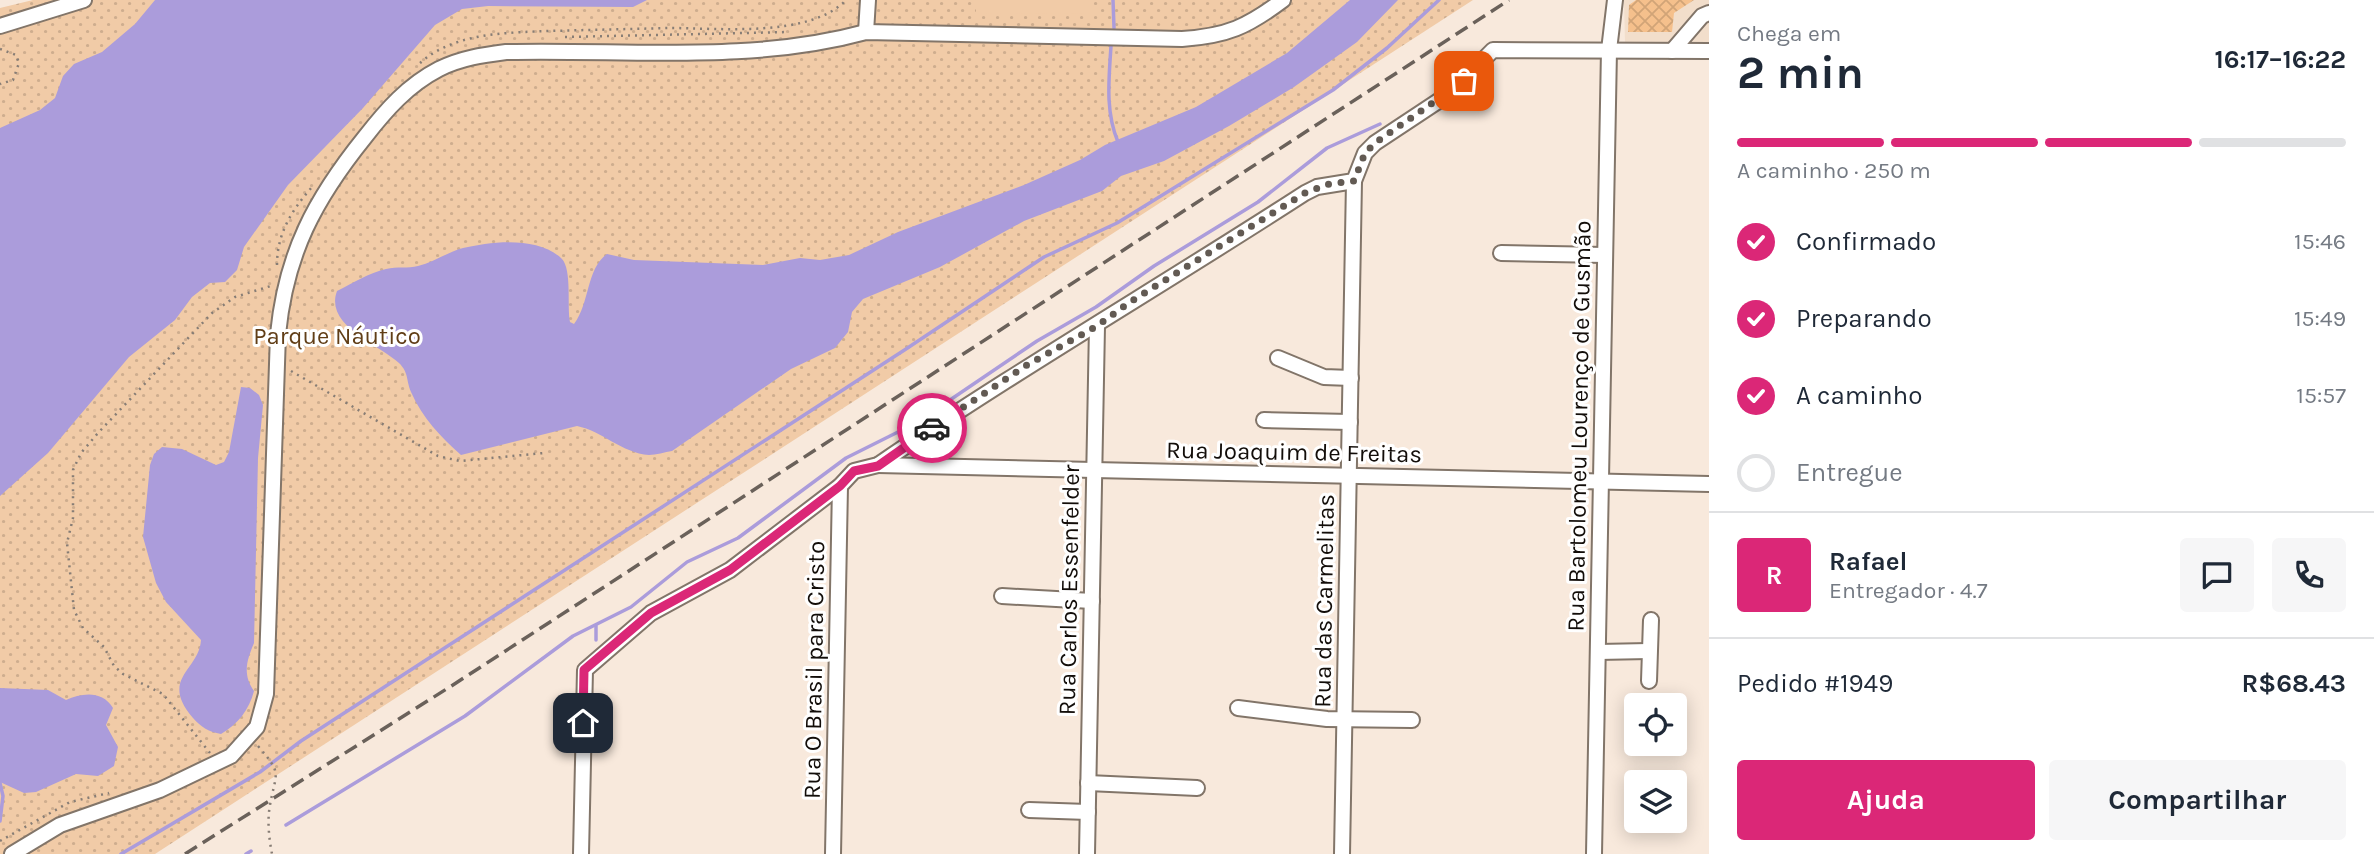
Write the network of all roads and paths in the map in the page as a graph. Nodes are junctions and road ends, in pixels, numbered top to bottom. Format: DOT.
graph roads {
  1 [pos="84,0"];
  2 [pos="846,0"];
  3 [pos="868,0"];
  4 [pos="1283,0"];
  5 [pos="1615,0"];
  6 [pos="1709,13"];
  7 [pos="0,26"];
  8 [pos="866,32"];
  9 [pos="0,49"];
  10 [pos="1609,50"];
  11 [pos="1672,51"];
  12 [pos="1709,51"];
  13 [pos="413,71"];
  14 [pos="0,84"];
  15 [pos="1354,181"];
  16 [pos="314,184"];
  17 [pos="1501,253"];
  18 [pos="1605,255"];
  19 [pos="284,288"];
  20 [pos="1097,326"];
  21 [pos="1278,358"];
  22 [pos="277,360"];
  23 [pos="1351,378"];
  24 [pos="1264,420"];
  25 [pos="1350,422"];
  26 [pos="544,453"];
  27 [pos="878,466"];
  28 [pos="1094,470"];
  29 [pos="1349,476"];
  30 [pos="1601,482"];
  31 [pos="1709,484"];
  32 [pos="840,486"];
  33 [pos="1002,596"];
  34 [pos="1092,601"];
  35 [pos="1651,620"];
  36 [pos="1649,651"];
  37 [pos="1598,652"];
  38 [pos="1649,681"];
  39 [pos="1238,708"];
  40 [pos="1344,719"];
  41 [pos="1412,720"];
  42 [pos="250,737"];
  43 [pos="217,749"];
  44 [pos="210,753"];
  45 [pos="201,757"];
  46 [pos="1088,783"];
  47 [pos="1197,788"];
  48 [pos="121,789"];
  49 [pos="1029,810"];
  50 [pos="1088,812"];
  51 [pos="0,841"];
  52 [pos="12,854"];
  53 [pos="272,854"];
  54 [pos="581,854"];
  55 [pos="833,854"];
  56 [pos="1087,854"];
  57 [pos="1342,854"];
  58 [pos="1594,854"];
  1 -- 7 [label="street"];
  2 -- 13 [label="path"];
  3 -- 8 [label="street"];
  4 -- 8 [label="street"];
  5 -- 10 [label="street, Rua Bartolomeu Lourenço de Gusmão"];
  6 -- 11 [label="street"];
  8 -- 19 [label="street"];
  9 -- 14 [label="path"];
  10 -- 11 [label="street"];
  10 -- 15 [label="street"];
  10 -- 18 [label="street, Rua Bartolomeu Lourenço de Gusmão"];
  11 -- 12 [label="street"];
  15 -- 20 [label="street"];
  15 -- 23 [label="street, Rua das Carmelitas"];
  16 -- 19 [label="path"];
  17 -- 18 [label="street"];
  18 -- 30 [label="street, Rua Bartolomeu Lourenço de Gusmão"];
  19 -- 22 [label="street"];
  19 -- 44 [label="path"];
  20 -- 27 [label="street"];
  20 -- 28 [label="street, Rua Carlos Essenfelder"];
  21 -- 23 [label="street"];
  22 -- 26 [label="path"];
  22 -- 42 [label="street"];
  23 -- 25 [label="street, Rua das Carmelitas"];
  24 -- 25 [label="street"];
  25 -- 29 [label="street, Rua das Carmelitas"];
  27 -- 28 [label="street, Rua Joaquim de Freitas"];
  27 -- 32 [label="street"];
  28 -- 29 [label="street, Rua Joaquim de Freitas"];
  28 -- 34 [label="street, Rua Carlos Essenfelder"];
  29 -- 30 [label="street, Rua Joaquim de Freitas"];
  29 -- 40 [label="street, Rua das Carmelitas"];
  30 -- 31 [label="street, Rua Joaquim de Freitas"];
  30 -- 37 [label="street, Rua Bartolomeu Lourenço de Gusmão"];
  32 -- 54 [label="street"];
  32 -- 55 [label="street, Rua O Brasil para Cristo"];
  33 -- 34 [label="street"];
  34 -- 46 [label="street, Rua Carlos Essenfelder"];
  35 -- 36 [label="street"];
  36 -- 37 [label="street"];
  36 -- 38 [label="street"];
  37 -- 58 [label="street, Rua Bartolomeu Lourenço de Gusmão"];
  39 -- 40 [label="street"];
  40 -- 41 [label="street"];
  40 -- 57 [label="street, Rua das Carmelitas"];
  42 -- 52 [label="street"];
  42 -- 53 [label="path"];
  43 -- 44 [label="path"];
  44 -- 45 [label="path"];
  46 -- 47 [label="street"];
  46 -- 50 [label="street, Rua Carlos Essenfelder"];
  48 -- 51 [label="path"];
  49 -- 50 [label="street"];
  50 -- 56 [label="street, Rua Carlos Essenfelder"];
}
